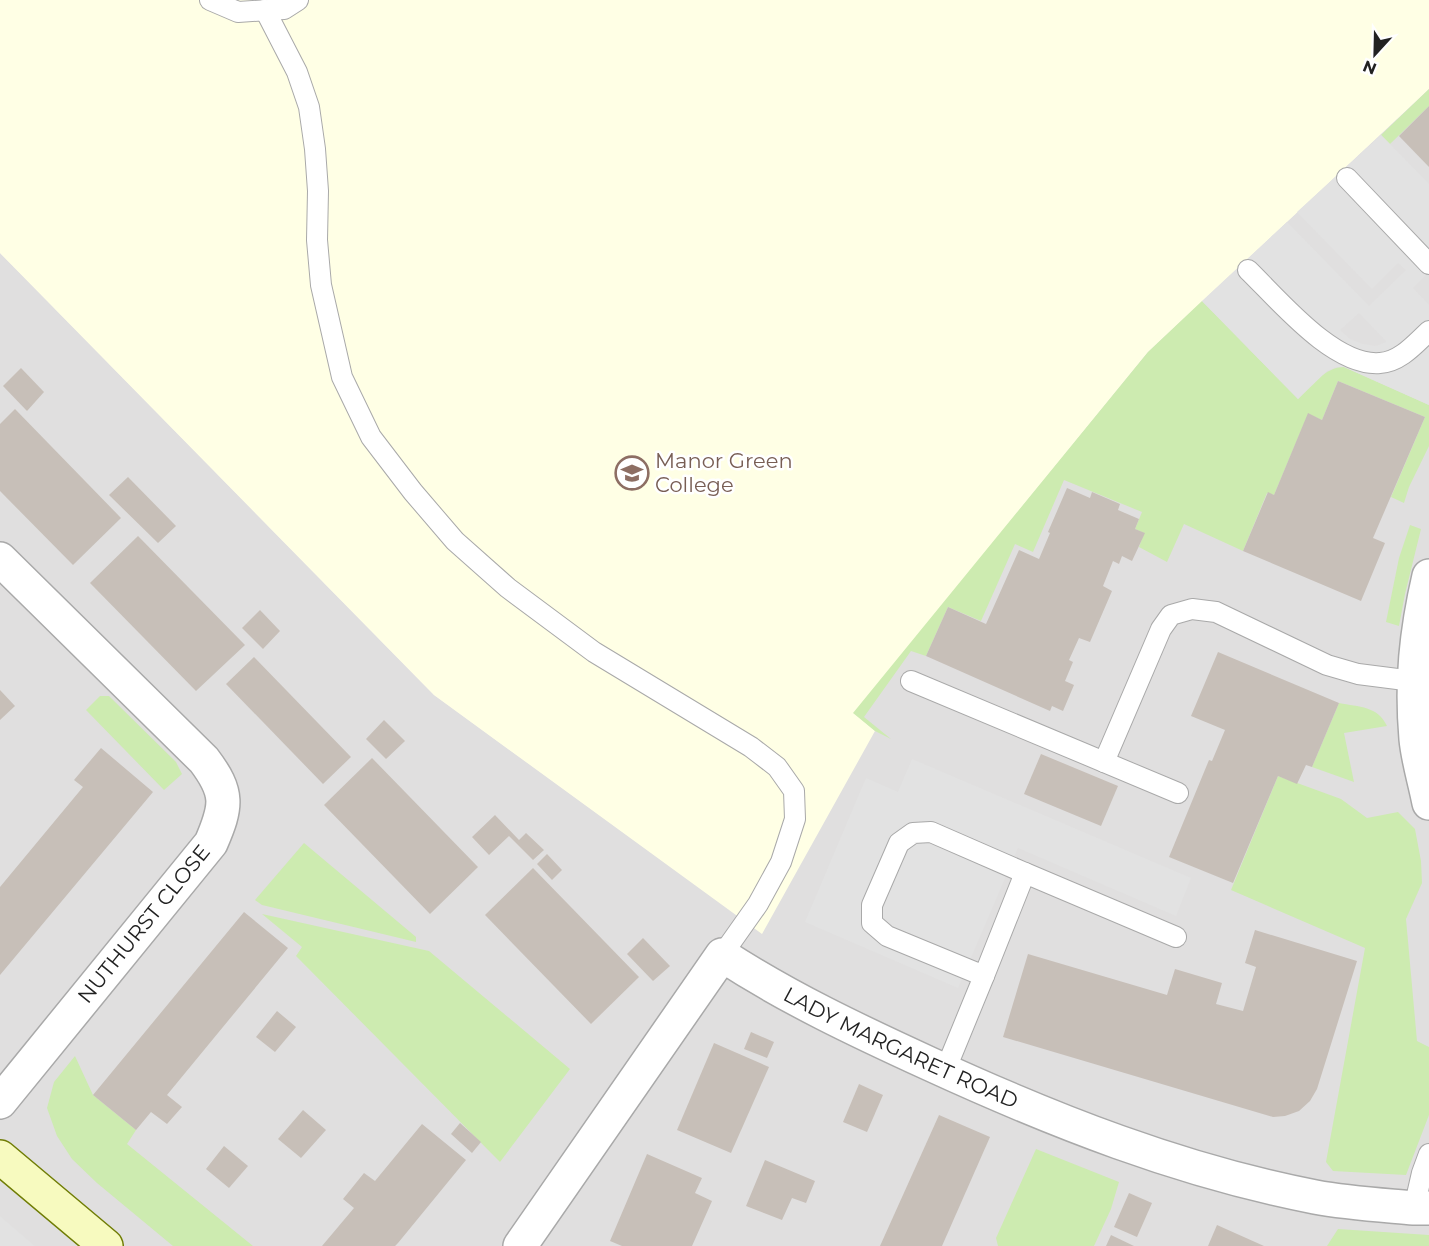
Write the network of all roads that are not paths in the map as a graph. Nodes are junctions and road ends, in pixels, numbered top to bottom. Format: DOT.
graph roads {
  1 [pos="210,0"];
  2 [pos="298,0"];
  3 [pos="265,10"];
  4 [pos="1347,178"];
  5 [pos="1429,264"];
  6 [pos="1248,270"];
  7 [pos="1429,331"];
  8 [pos="0,559"];
  9 [pos="1429,576"];
  10 [pos="912,681"];
  11 [pos="1413,681"];
  12 [pos="1104,762"];
  13 [pos="1178,793"];
  14 [pos="1429,803"];
  15 [pos="1025,873"];
  16 [pos="1176,937"];
  17 [pos="722,955"];
  18 [pos="984,976"];
  19 [pos="945,1071"];
  20 [pos="0,1102"];
  21 [pos="1429,1154"];
  22 [pos="0,1157"];
  23 [pos="1422,1208"];
  24 [pos="106,1246"];
  25 [pos="520,1246"];
  1 -- 3 [label="lane"];
  2 -- 3 [label="lane"];
  3 -- 17 [label="lane"];
  4 -- 5 [label="lane"];
  6 -- 7 [label="lane"];
  8 -- 20 [label="street, NUTHURST CLOSE"];
  9 -- 11 [label="street"];
  10 -- 12 [label="lane"];
  11 -- 12 [label="lane"];
  11 -- 14 [label="street"];
  12 -- 13 [label="lane"];
  15 -- 16 [label="lane"];
  15 -- 18 [label="lane"];
  15 -- 18 [label="lane"];
  17 -- 19 [label="street, LADY MARGARET ROAD"];
  17 -- 25 [label="street"];
  18 -- 19 [label="lane"];
  19 -- 23 [label="street, LADY MARGARET ROAD"];
  21 -- 23 [label="lane"];
  22 -- 24 [label="street"];
}
